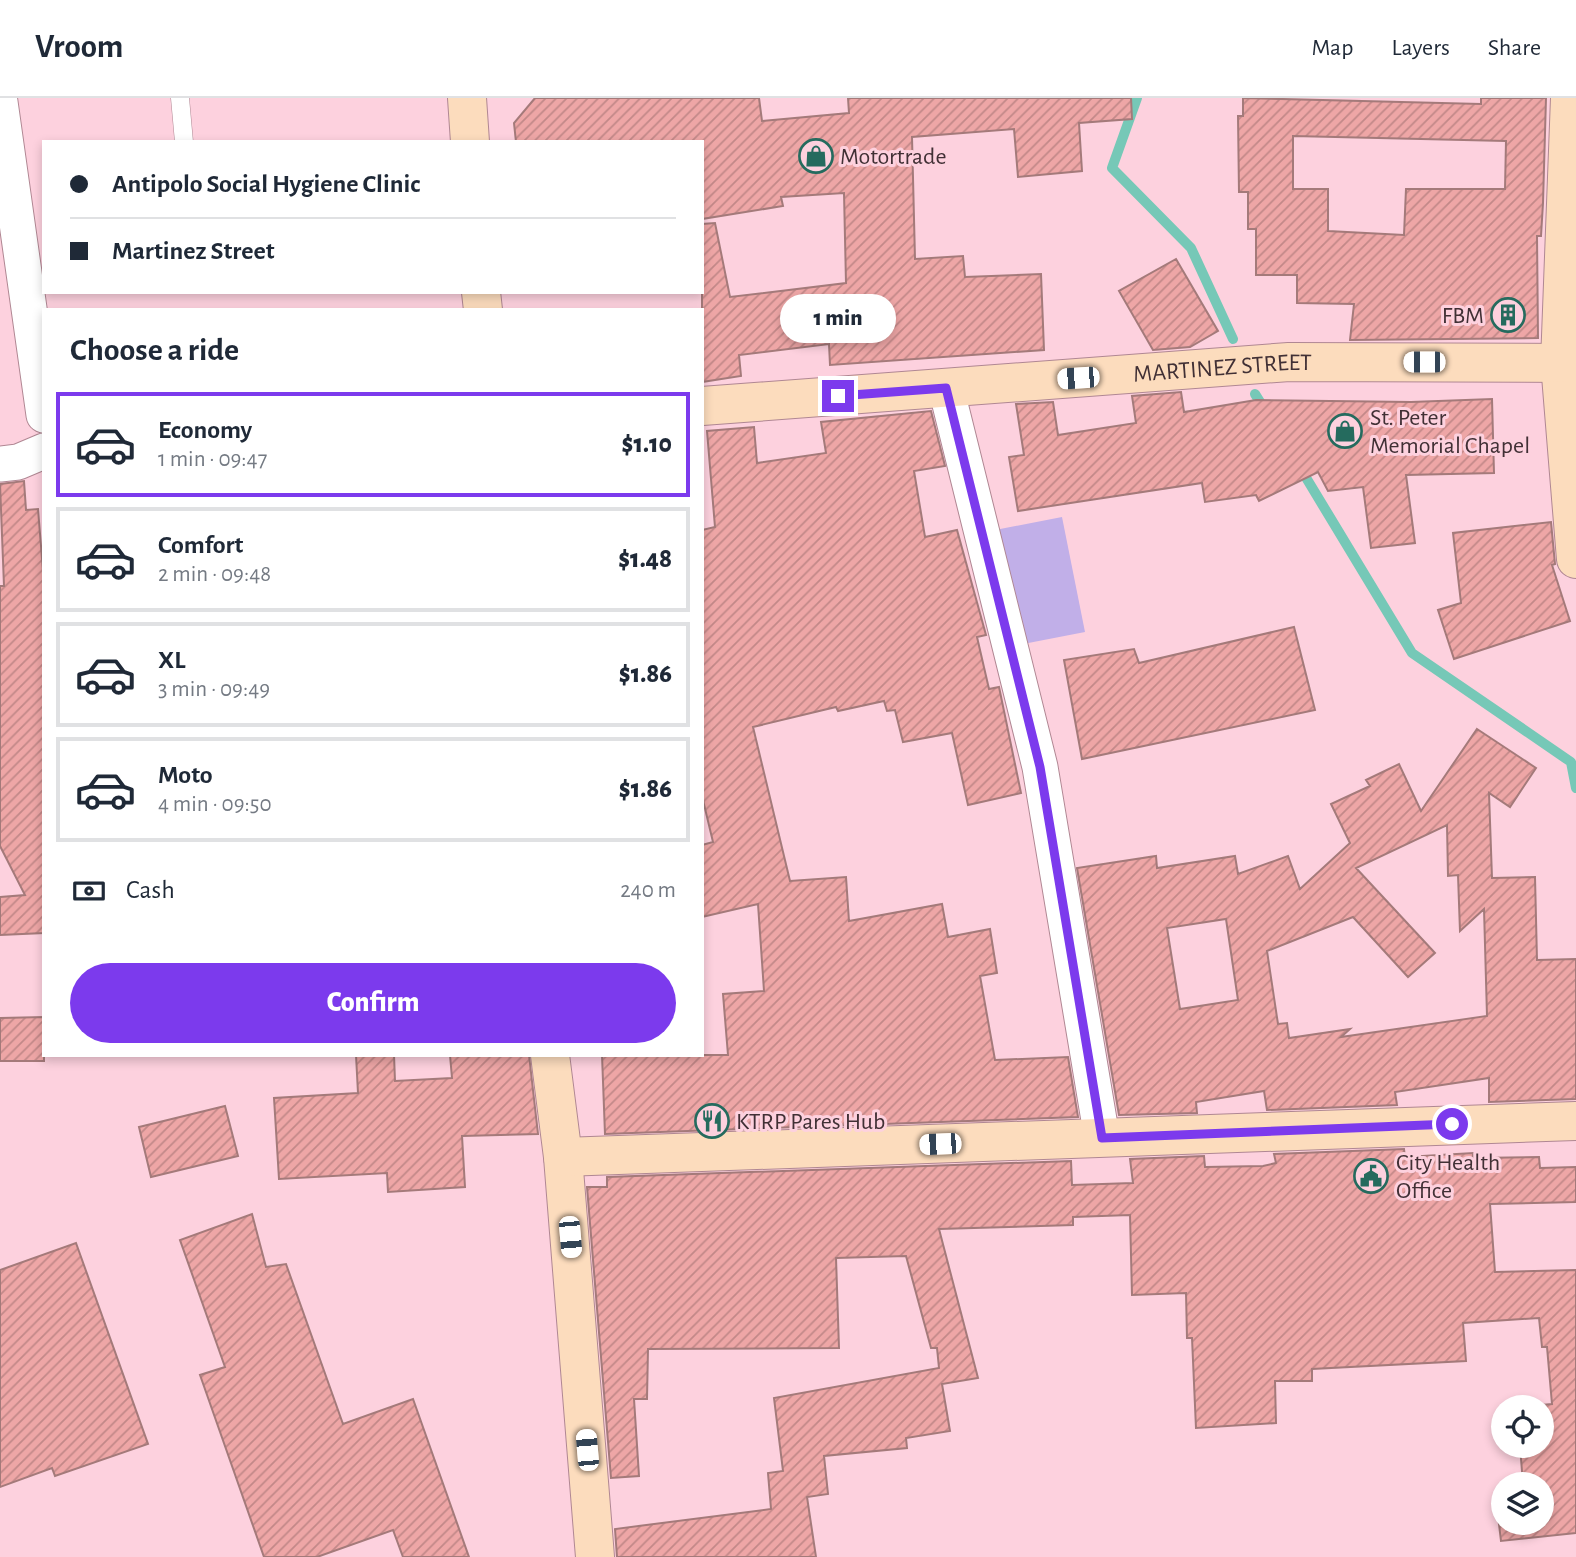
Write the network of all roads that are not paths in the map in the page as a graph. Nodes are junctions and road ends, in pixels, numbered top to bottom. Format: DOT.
graph roads {
  1 [pos="180,98"];
  2 [pos="467,98"];
  3 [pos="1570,98"];
  4 [pos="0,102"];
  5 [pos="184,140"];
  6 [pos="470,140"];
  7 [pos="1568,363"];
  8 [pos="946,388"];
  9 [pos="42,401"];
  10 [pos="704,406"];
  11 [pos="42,453"];
  12 [pos="0,464"];
  13 [pos="1576,559"];
  14 [pos="550,1057"];
  15 [pos="1576,1121"];
  16 [pos="1102,1138"];
  17 [pos="563,1157"];
  18 [pos="595,1557"];
  1 -- 5 [label="lane"];
  2 -- 6 [label="street"];
  3 -- 7 [label="street"];
  4 -- 9 [label="street"];
  7 -- 8 [label="street, MARTINEZ STREET"];
  7 -- 13 [label="street"];
  8 -- 10 [label="street, MARTINEZ STREET"];
  8 -- 16 [label="street"];
  11 -- 12 [label="street"];
  14 -- 17 [label="street"];
  15 -- 16 [label="street"];
  16 -- 17 [label="street"];
  17 -- 18 [label="street"];
}
